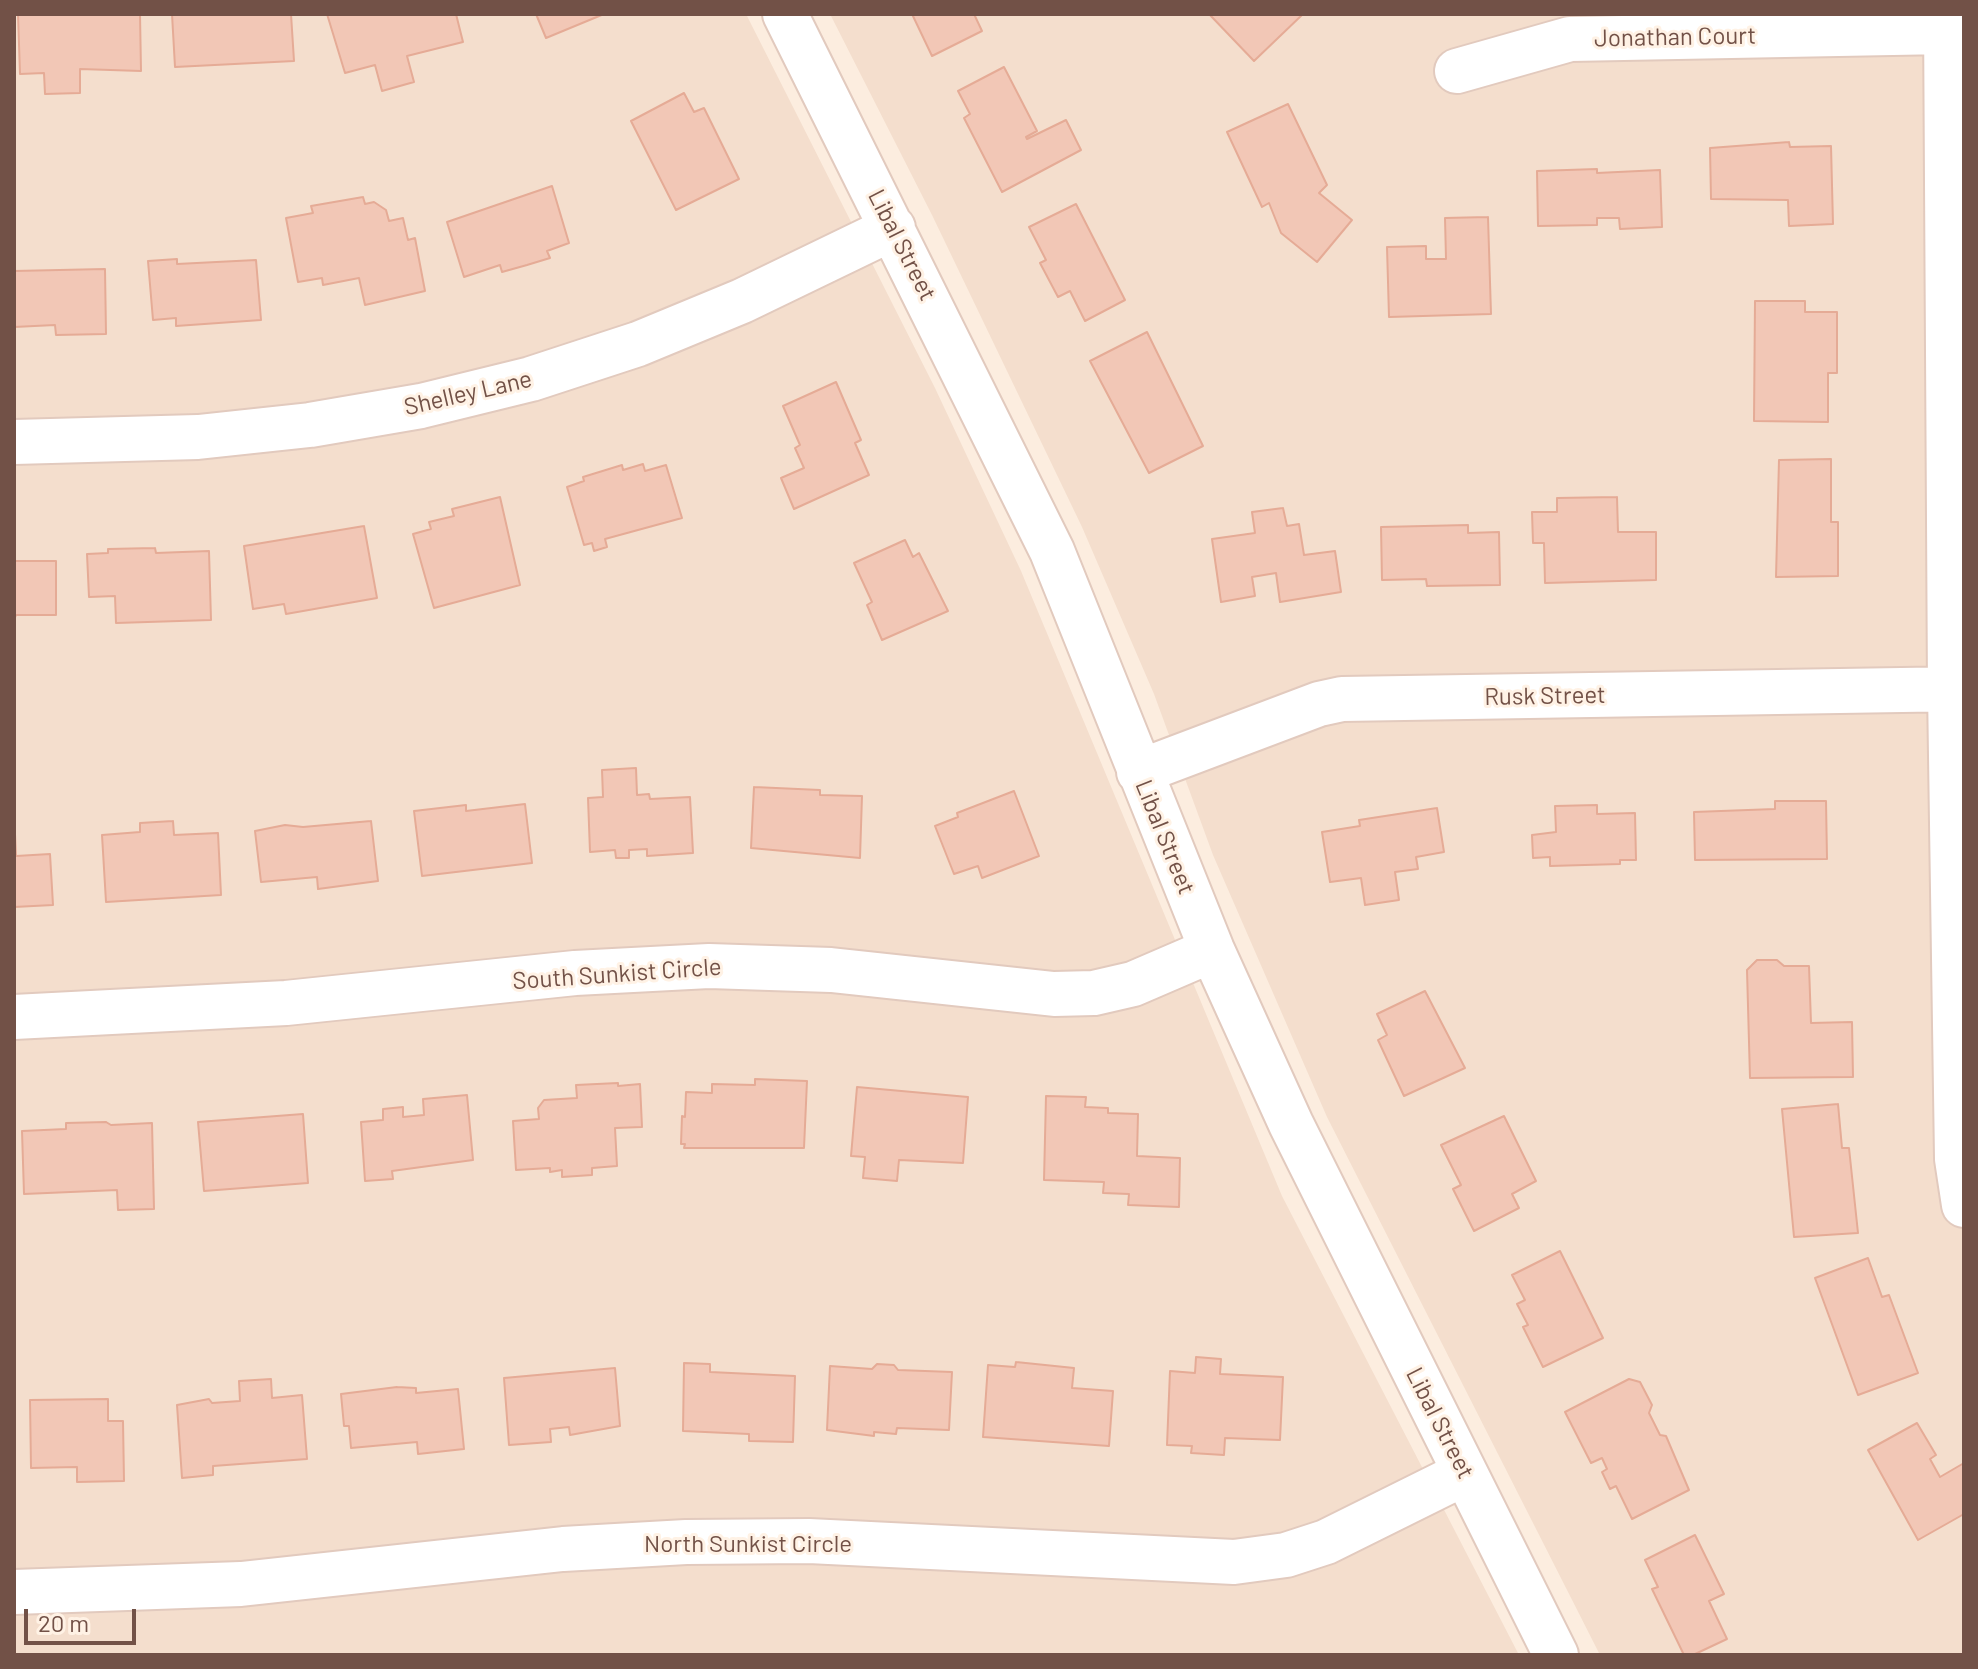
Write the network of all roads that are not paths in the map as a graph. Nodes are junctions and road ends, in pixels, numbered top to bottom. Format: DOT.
graph roads {
  1 [pos="785,14"];
  2 [pos="1946,23"];
  3 [pos="1457,71"];
  4 [pos="893,228"];
  5 [pos="14,442"];
  6 [pos="1957,689"];
  7 [pos="1139,772"];
  8 [pos="1212,950"];
  9 [pos="14,1017"];
  10 [pos="1964,1205"];
  11 [pos="1465,1473"];
  12 [pos="14,1592"];
  13 [pos="1556,1655"];
  1 -- 4 [label="street, Libal Street"];
  2 -- 3 [label="street, Jonathan Court"];
  2 -- 6 [label="street"];
  4 -- 5 [label="street, Shelley Lane"];
  4 -- 7 [label="street, Libal Street"];
  6 -- 7 [label="street, Rusk Street"];
  6 -- 10 [label="street"];
  7 -- 8 [label="street, Libal Street"];
  8 -- 9 [label="street, South Sunkist Circle"];
  8 -- 11 [label="street, Libal Street"];
  11 -- 12 [label="street, North Sunkist Circle"];
  11 -- 13 [label="street, Libal Street"];
}
